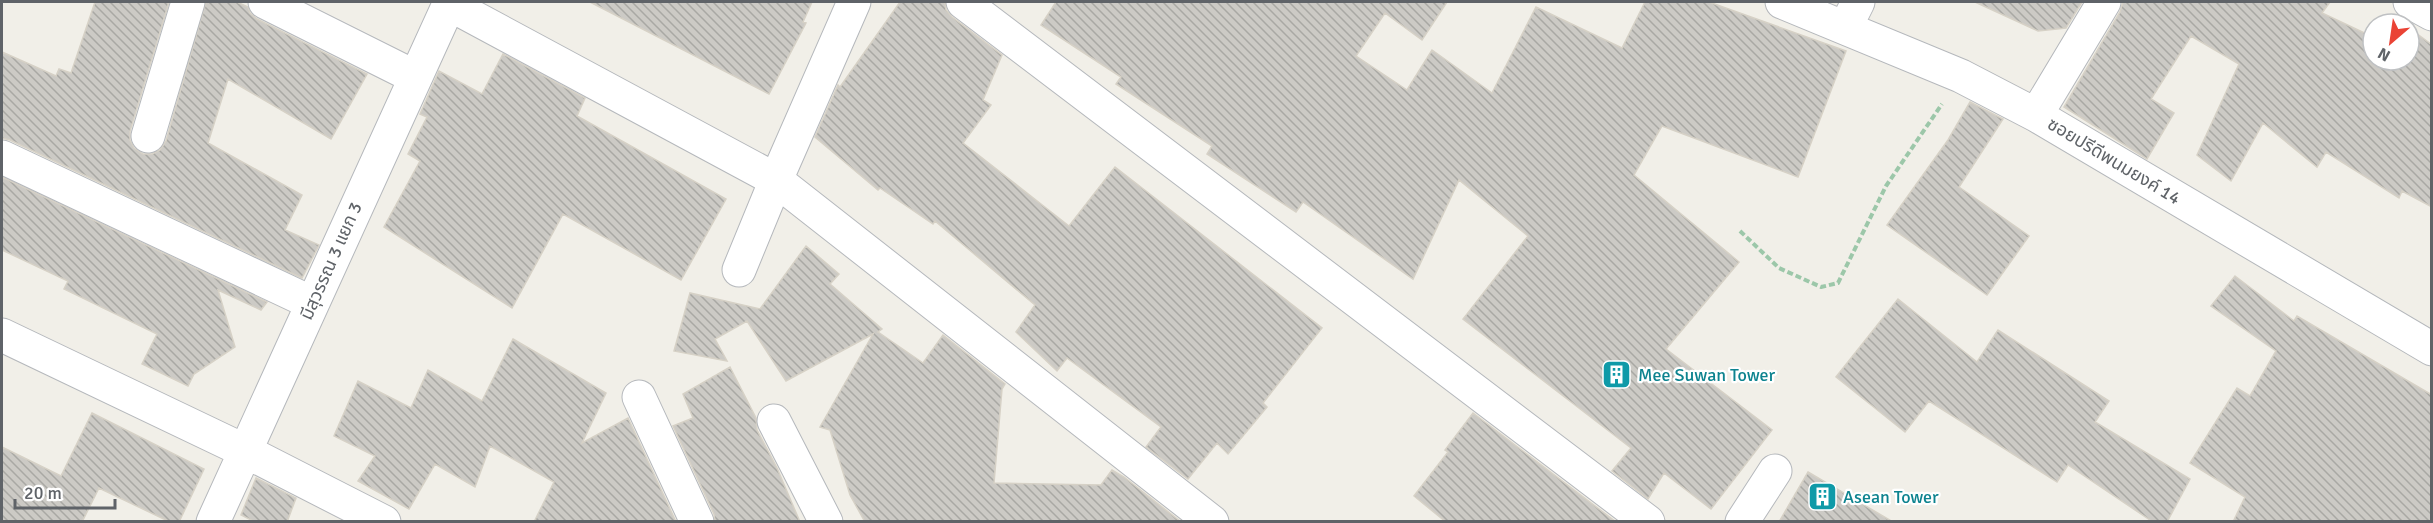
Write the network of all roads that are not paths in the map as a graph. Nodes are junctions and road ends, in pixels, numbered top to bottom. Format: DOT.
graph roads {
  1 [pos="188,2"];
  2 [pos="265,2"];
  3 [pos="855,2"];
  4 [pos="963,2"];
  5 [pos="1782,2"];
  6 [pos="2104,2"];
  7 [pos="2410,2"];
  8 [pos="449,3"];
  9 [pos="2432,14"];
  10 [pos="1851,15"];
  11 [pos="415,77"];
  12 [pos="2036,115"];
  13 [pos="148,136"];
  14 [pos="2,157"];
  15 [pos="776,180"];
  16 [pos="740,270"];
  17 [pos="312,303"];
  18 [pos="2,335"];
  19 [pos="2432,349"];
  20 [pos="639,397"];
  21 [pos="774,422"];
  22 [pos="245,451"];
  23 [pos="1775,471"];
  24 [pos="213,522"];
  25 [pos="384,522"];
  26 [pos="697,522"];
  27 [pos="826,522"];
  28 [pos="1212,522"];
  29 [pos="1648,522"];
  30 [pos="1742,522"];
  1 -- 13 [label="street"];
  2 -- 11 [label="street"];
  3 -- 15 [label="street"];
  4 -- 29 [label="street"];
  5 -- 10 [label="street, ซอยปรีดีพนมยงค์ 14"];
  6 -- 12 [label="street"];
  7 -- 9 [label="street"];
  8 -- 11 [label="street, มีสุวรรณ 3 แยก 3"];
  8 -- 15 [label="street"];
  10 -- 12 [label="street, ซอยปรีดีพนมยงค์ 14"];
  11 -- 17 [label="street, มีสุวรรณ 3 แยก 3"];
  12 -- 19 [label="street, ซอยปรีดีพนมยงค์ 14"];
  14 -- 17 [label="street"];
  15 -- 16 [label="street"];
  15 -- 28 [label="street"];
  17 -- 22 [label="street, มีสุวรรณ 3 แยก 3"];
  18 -- 22 [label="street"];
  20 -- 26 [label="street"];
  21 -- 27 [label="street"];
  22 -- 24 [label="street, มีสุวรรณ 3 แยก 3"];
  22 -- 25 [label="street"];
  23 -- 30 [label="street"];
}
